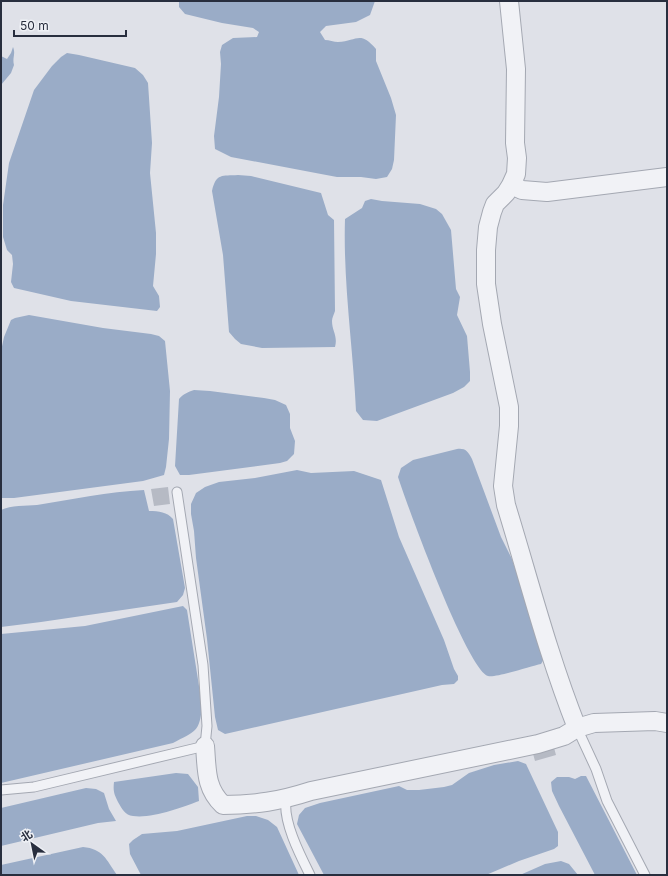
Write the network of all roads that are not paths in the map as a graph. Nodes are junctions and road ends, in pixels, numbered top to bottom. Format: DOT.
graph roads {
  1 [pos="510,1"];
  2 [pos="667,177"];
  3 [pos="511,185"];
  4 [pos="177,492"];
  5 [pos="667,723"];
  6 [pos="577,728"];
  7 [pos="205,746"];
  8 [pos="1,790"];
  9 [pos="286,800"];
  10 [pos="310,875"];
  11 [pos="645,875"];
  1 -- 3 [label="street"];
  2 -- 3 [label="street"];
  3 -- 6 [label="street"];
  4 -- 7 [label="lane"];
  5 -- 6 [label="street"];
  6 -- 9 [label="street"];
  6 -- 11 [label="lane"];
  7 -- 8 [label="lane"];
  7 -- 9 [label="street"];
  9 -- 10 [label="lane"];
}
